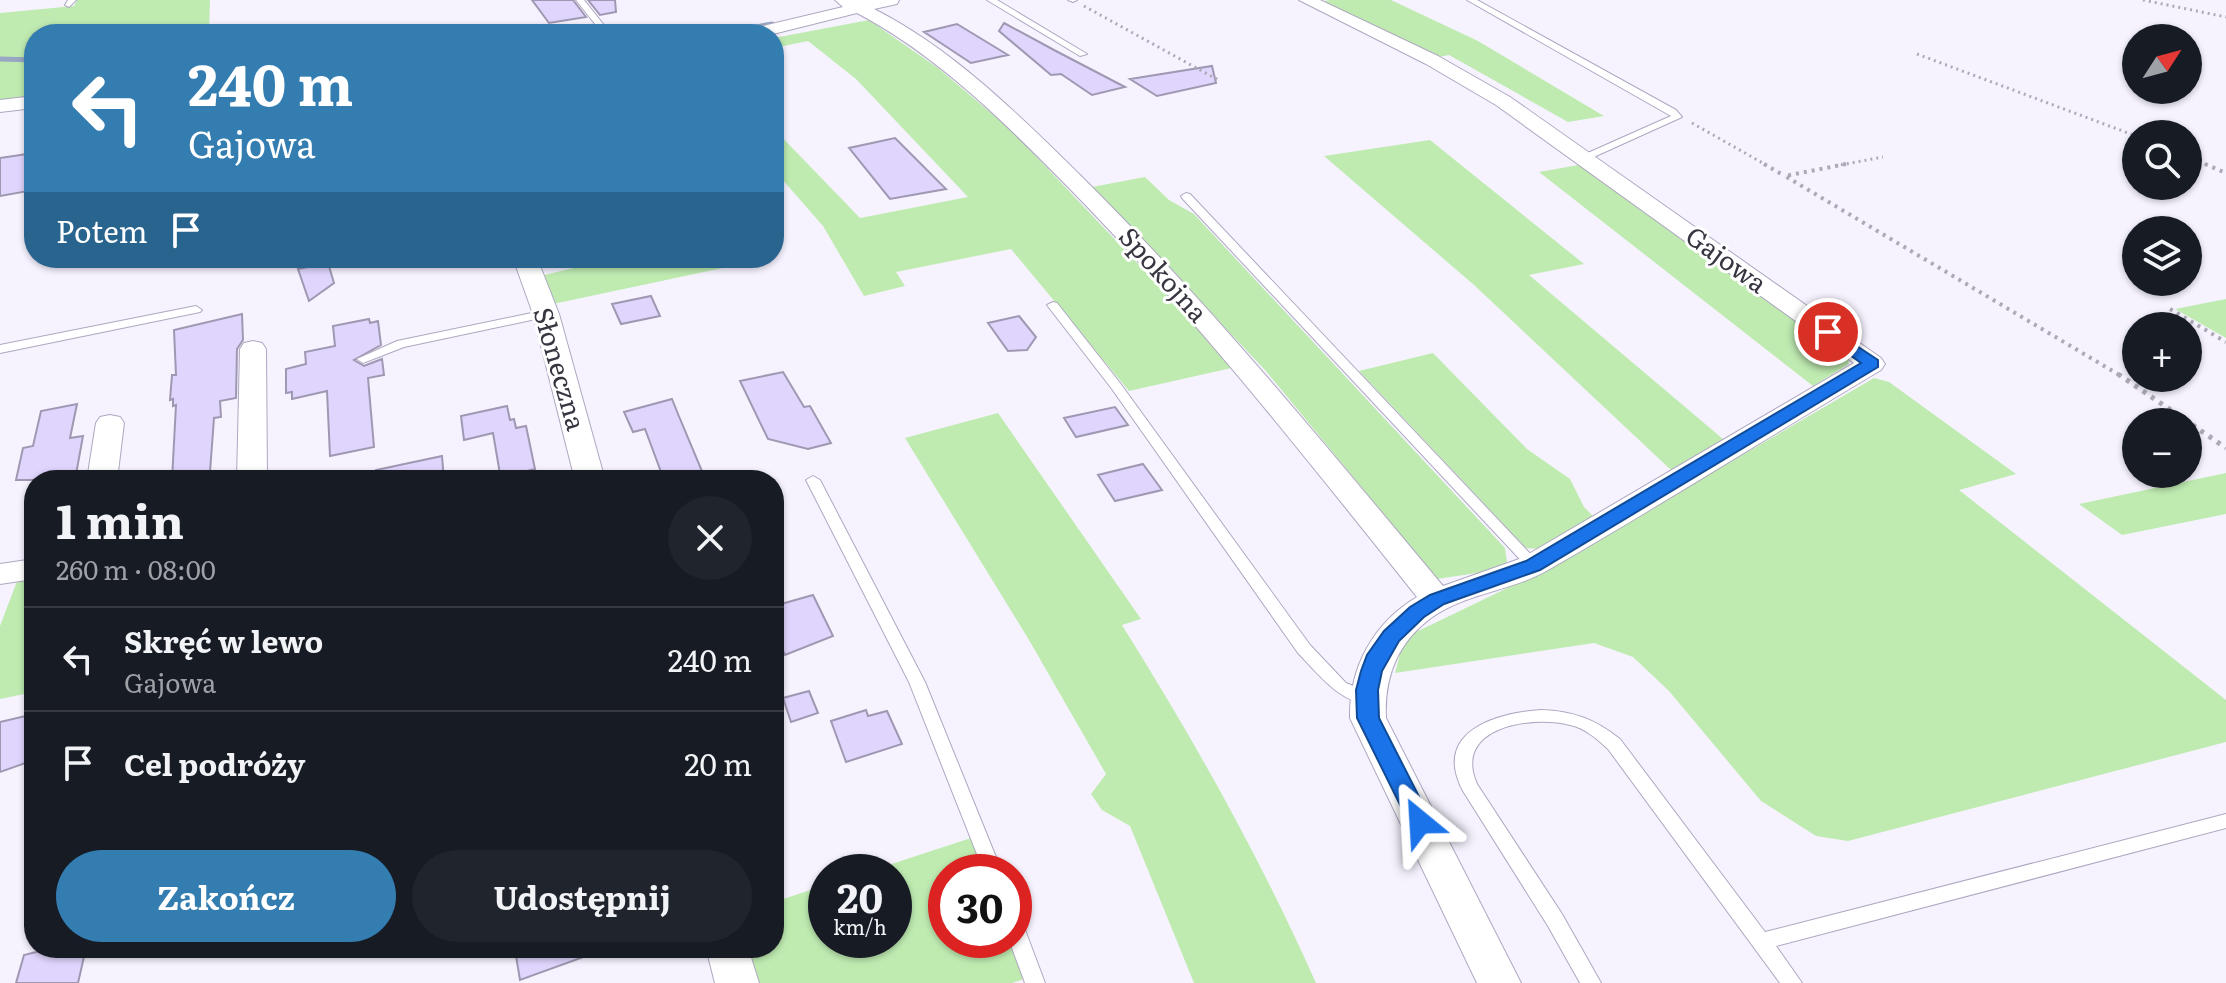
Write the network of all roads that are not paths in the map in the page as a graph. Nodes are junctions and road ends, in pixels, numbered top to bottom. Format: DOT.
graph roads {
  1 [pos="580,0"];
  2 [pos="843,0"];
  3 [pos="891,0"];
  4 [pos="991,0"];
  5 [pos="1307,0"];
  6 [pos="1471,0"];
  7 [pos="863,9"];
  8 [pos="599,24"];
  9 [pos="784,27"];
  10 [pos="1083,54"];
  11 [pos="24,103"];
  12 [pos="0,106"];
  13 [pos="1584,158"];
  14 [pos="1186,196"];
  15 [pos="529,268"];
  16 [pos="1053,305"];
  17 [pos="196,310"];
  18 [pos="546,314"];
  19 [pos="0,349"];
  20 [pos="253,349"];
  21 [pos="363,359"];
  22 [pos="110,423"];
  23 [pos="103,470"];
  24 [pos="252,470"];
  25 [pos="587,470"];
  26 [pos="813,480"];
  27 [pos="1533,565"];
  28 [pos="24,570"];
  29 [pos="0,574"];
  30 [pos="1437,600"];
  31 [pos="1367,698"];
  32 [pos="2226,821"];
  33 [pos="986,854"];
  34 [pos="1761,941"];
  35 [pos="730,958"];
  36 [pos="1026,958"];
  37 [pos="737,983"];
  38 [pos="1035,983"];
  39 [pos="1499,983"];
  40 [pos="1591,983"];
  41 [pos="1792,983"];
  1 -- 8 [label="lane"];
  2 -- 7 [label="street, Spokojna"];
  3 -- 7 [label="street"];
  4 -- 10 [label="lane"];
  5 -- 13 [label="street, Gajowa"];
  6 -- 13 [label="lane"];
  7 -- 9 [label="street"];
  7 -- 30 [label="street, Spokojna"];
  11 -- 12 [label="street"];
  13 -- 27 [label="street, Gajowa"];
  14 -- 27 [label="lane"];
  15 -- 18 [label="street, Słoneczna"];
  16 -- 31 [label="lane"];
  17 -- 19 [label="lane"];
  18 -- 21 [label="lane"];
  18 -- 25 [label="street, Słoneczna"];
  20 -- 24 [label="street"];
  22 -- 23 [label="street"];
  26 -- 33 [label="lane"];
  27 -- 30 [label="street, Gajowa"];
  28 -- 29 [label="street"];
  30 -- 31 [label="street, Gajowa"];
  31 -- 39 [label="street, Gajowa"];
  32 -- 34 [label="lane"];
  34 -- 40 [label="lane"];
  34 -- 41 [label="lane"];
  35 -- 37 [label="street"];
  36 -- 38 [label="lane"];
}
